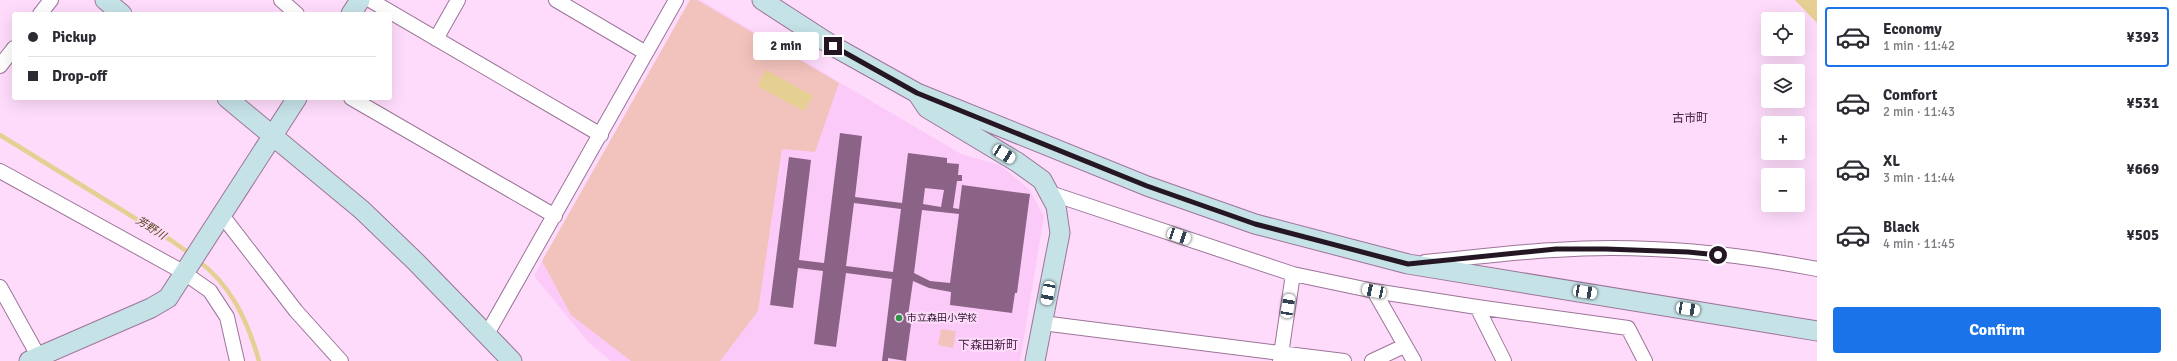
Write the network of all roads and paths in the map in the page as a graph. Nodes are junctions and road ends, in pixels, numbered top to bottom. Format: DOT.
graph roads {
  1 [pos="51,0"];
  2 [pos="105,0"];
  3 [pos="281,0"];
  4 [pos="360,0"];
  5 [pos="370,0"];
  6 [pos="458,0"];
  7 [pos="556,0"];
  8 [pos="676,0"];
  9 [pos="762,0"];
  10 [pos="42,12"];
  11 [pos="120,12"];
  12 [pos="295,12"];
  13 [pos="352,12"];
  14 [pos="390,12"];
  15 [pos="392,13"];
  16 [pos="436,39"];
  17 [pos="12,50"];
  18 [pos="646,53"];
  19 [pos="1,64"];
  20 [pos="917,93"];
  21 [pos="230,100"];
  22 [pos="296,100"];
  23 [pos="354,100"];
  24 [pos="273,134"];
  25 [pos="601,135"];
  26 [pos="0,171"];
  27 [pos="1050,193"];
  28 [pos="221,214"];
  29 [pos="555,216"];
  30 [pos="1408,264"];
  31 [pos="186,268"];
  32 [pos="1817,269"];
  33 [pos="1293,274"];
  34 [pos="0,288"];
  35 [pos="1374,291"];
  36 [pos="1477,308"];
  37 [pos="1042,323"];
  38 [pos="487,334"];
  39 [pos="1813,334"];
  40 [pos="1404,346"];
  41 [pos="1280,357"];
  42 [pos="36,360"];
  43 [pos="237,361"];
  44 [pos="341,361"];
  45 [pos="512,361"];
  46 [pos="1035,361"];
  47 [pos="1344,361"];
  48 [pos="1372,361"];
  49 [pos="1414,361"];
  50 [pos="1504,361"];
  51 [pos="1645,361"];
  1 -- 10 [label="street"];
  2 -- 11 [label="street"];
  3 -- 12 [label="street"];
  4 -- 13 [label="street"];
  5 -- 14 [label="street"];
  6 -- 16 [label="street"];
  7 -- 18 [label="street"];
  8 -- 18 [label="street"];
  9 -- 20 [label="street"];
  15 -- 16 [label="street"];
  16 -- 25 [label="street"];
  17 -- 19 [label="street"];
  18 -- 25 [label="street"];
  20 -- 27 [label="street"];
  20 -- 30 [label="street"];
  21 -- 24 [label="street"];
  22 -- 24 [label="street"];
  23 -- 29 [label="street"];
  24 -- 28 [label="street"];
  24 -- 38 [label="street"];
  25 -- 29 [label="street"];
  26 -- 31 [label="street"];
  27 -- 33 [label="street"];
  27 -- 37 [label="street"];
  28 -- 31 [label="street"];
  28 -- 44 [label="street"];
  29 -- 38 [label="street"];
  30 -- 32 [label="street"];
  30 -- 39 [label="street"];
  31 -- 42 [label="street"];
  31 -- 43 [label="street"];
  33 -- 35 [label="street"];
  33 -- 41 [label="street"];
  34 -- 42 [label="street"];
  35 -- 36 [label="street"];
  35 -- 40 [label="street"];
  36 -- 50 [label="street"];
  36 -- 51 [label="street"];
  37 -- 41 [label="street"];
  37 -- 46 [label="street"];
  38 -- 45 [label="street"];
  40 -- 48 [label="street"];
  40 -- 49 [label="street"];
  41 -- 47 [label="street"];
}
